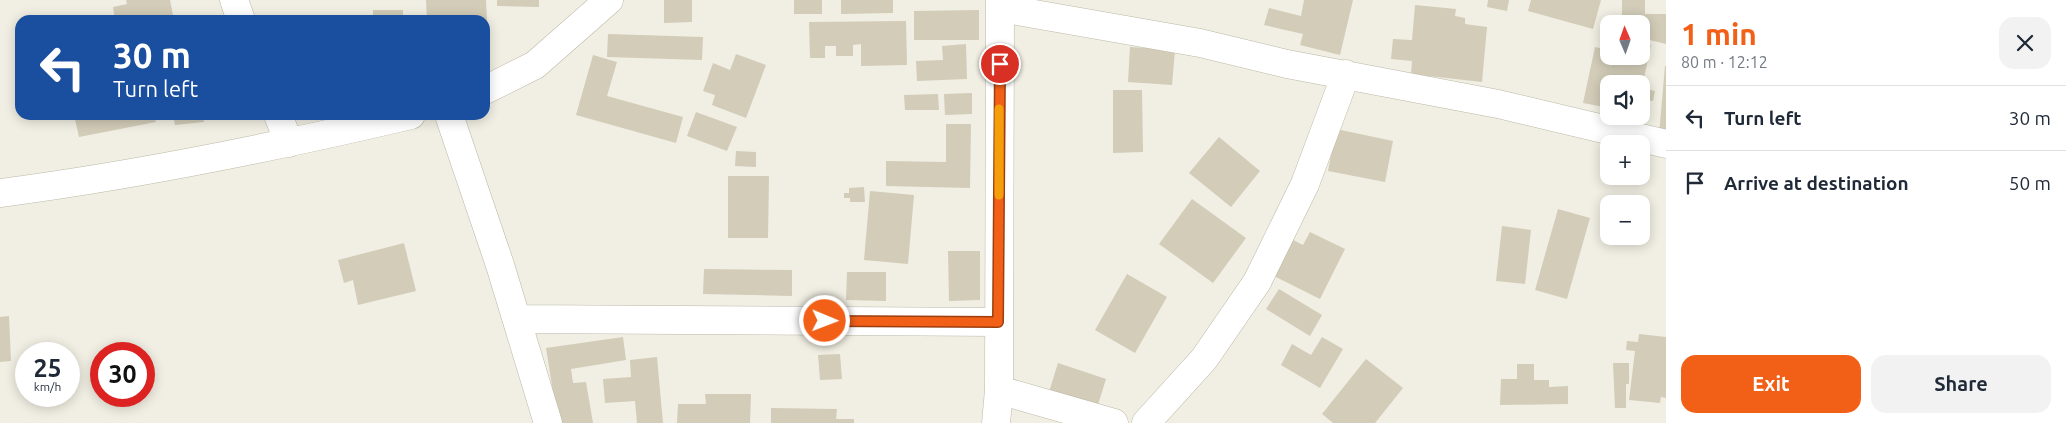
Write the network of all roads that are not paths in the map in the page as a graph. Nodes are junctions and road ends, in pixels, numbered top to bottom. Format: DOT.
graph roads {
  1 [pos="234,0"];
  2 [pos="609,0"];
  3 [pos="1000,4"];
  4 [pos="239,15"];
  5 [pos="1346,74"];
  6 [pos="490,88"];
  7 [pos="280,120"];
  8 [pos="389,120"];
  9 [pos="450,120"];
  10 [pos="289,143"];
  11 [pos="1666,144"];
  12 [pos="0,193"];
  13 [pos="517,319"];
  14 [pos="998,322"];
  15 [pos="999,390"];
  16 [pos="548,423"];
  17 [pos="996,423"];
  18 [pos="1114,423"];
  19 [pos="1146,423"];
  1 -- 4 [label="street"];
  2 -- 6 [label="street"];
  3 -- 5 [label="street"];
  3 -- 14 [label="street"];
  5 -- 11 [label="street"];
  5 -- 19 [label="street"];
  7 -- 10 [label="street"];
  8 -- 10 [label="street"];
  9 -- 13 [label="street"];
  10 -- 12 [label="street"];
  13 -- 14 [label="street"];
  13 -- 16 [label="street"];
  14 -- 15 [label="street"];
  15 -- 17 [label="street"];
  15 -- 18 [label="street"];
}
